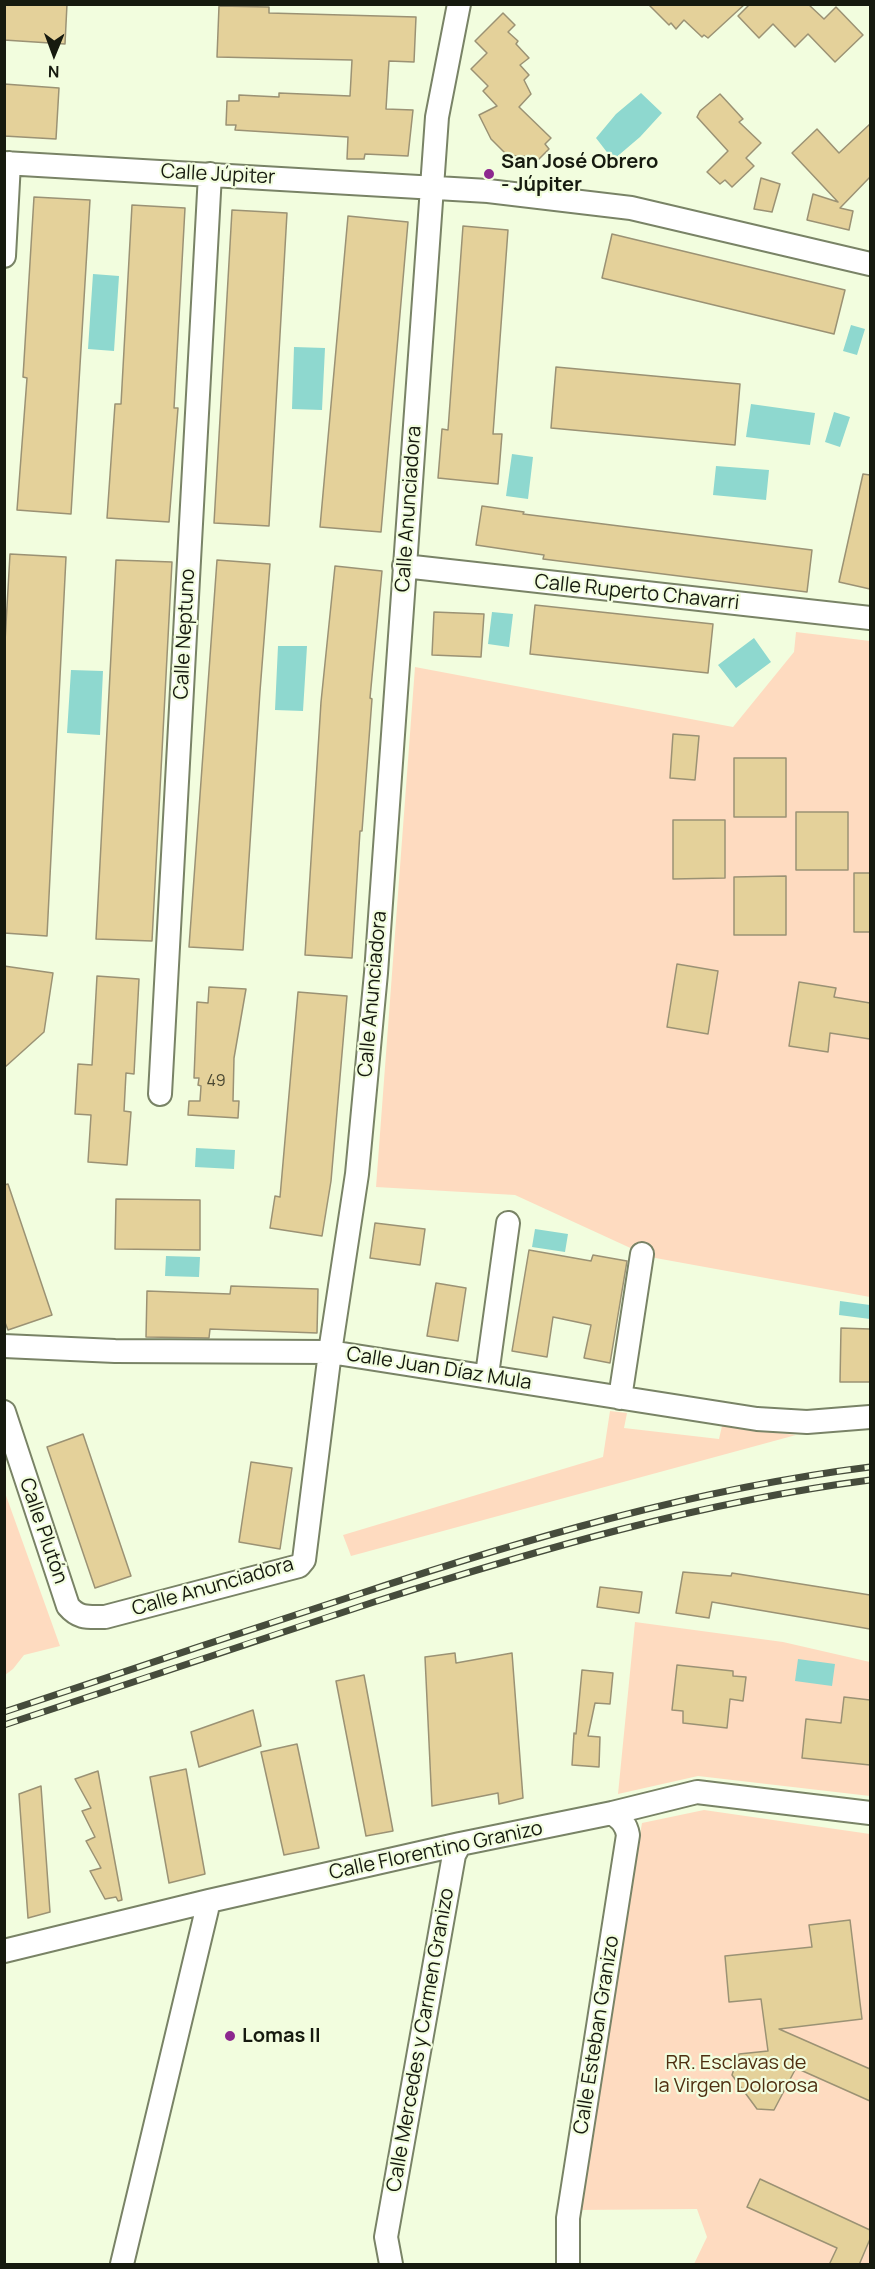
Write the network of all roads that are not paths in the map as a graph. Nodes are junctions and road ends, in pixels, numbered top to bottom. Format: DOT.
graph roads {
  1 [pos="459,4"];
  2 [pos="7,163"];
  3 [pos="210,174"];
  4 [pos="432,186"];
  5 [pos="4,256"];
  6 [pos="870,264"];
  7 [pos="404,567"];
  8 [pos="870,618"];
  9 [pos="160,1094"];
  10 [pos="508,1223"];
  11 [pos="642,1254"];
  12 [pos="4,1346"];
  13 [pos="330,1352"];
  14 [pos="487,1376"];
  15 [pos="620,1398"];
  16 [pos="4,1412"];
  17 [pos="870,1417"];
  18 [pos="75,1614"];
  19 [pos="612,1813"];
  20 [pos="870,1813"];
  21 [pos="460,1844"];
  22 [pos="209,1901"];
  23 [pos="4,1951"];
  24 [pos="122,2265"];
  25 [pos="391,2265"];
  26 [pos="568,2265"];
  1 -- 4 [label="street, Calle Anunciadora"];
  2 -- 3 [label="street, Calle Júpiter"];
  2 -- 5 [label="street"];
  3 -- 4 [label="street, Calle Júpiter"];
  3 -- 9 [label="street, Calle Neptuno"];
  4 -- 6 [label="street, Calle Júpiter"];
  4 -- 7 [label="street, Calle Anunciadora"];
  7 -- 8 [label="street, Calle Ruperto Chavarri"];
  7 -- 13 [label="street, Calle Anunciadora"];
  10 -- 14 [label="street"];
  11 -- 15 [label="street"];
  12 -- 13 [label="street, Calle Juan Díaz Mula"];
  13 -- 14 [label="street, Calle Juan Díaz Mula"];
  13 -- 18 [label="street, Calle Anunciadora"];
  14 -- 15 [label="street, Calle Juan Díaz Mula"];
  15 -- 17 [label="street, Calle Juan Díaz Mula"];
  16 -- 18 [label="street, Calle Plutón"];
  19 -- 20 [label="street, Calle Florentino Granizo"];
  19 -- 21 [label="street, Calle Florentino Granizo"];
  19 -- 26 [label="street, Calle Esteban Granizo"];
  21 -- 22 [label="street, Calle Florentino Granizo"];
  21 -- 25 [label="street, Calle Mercedes y Carmen Granizo"];
  22 -- 23 [label="street, Calle Florentino Granizo"];
  22 -- 24 [label="street"];
}
